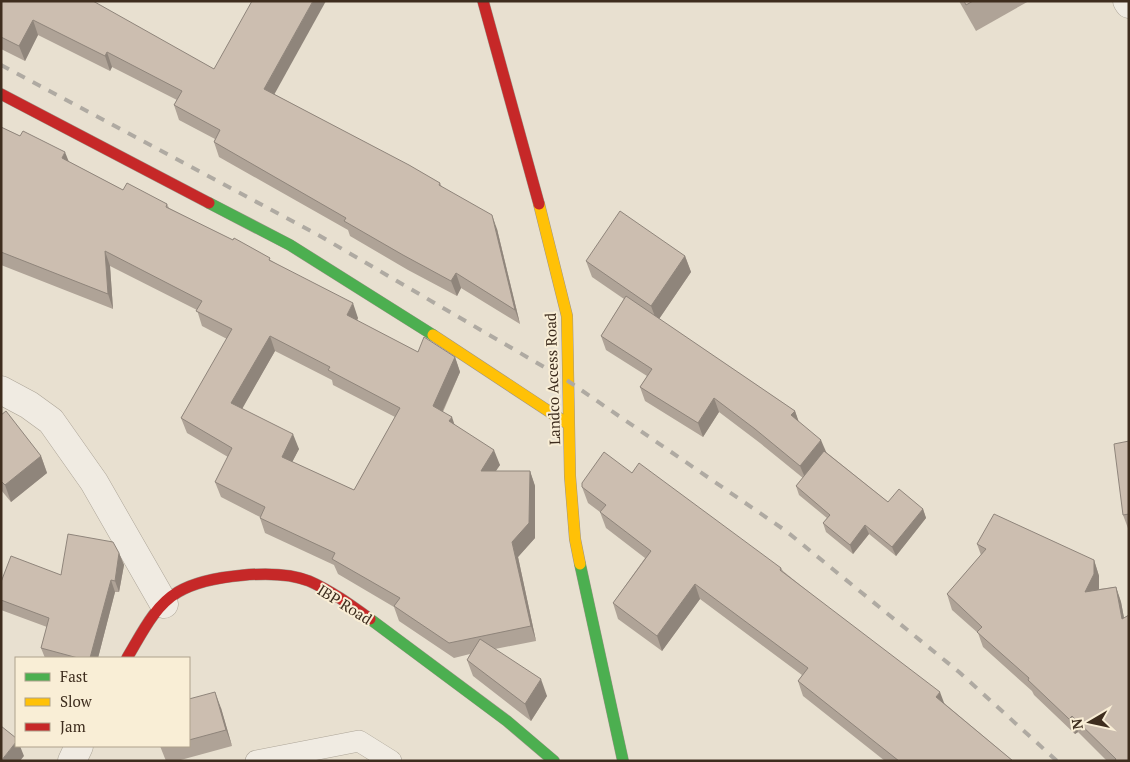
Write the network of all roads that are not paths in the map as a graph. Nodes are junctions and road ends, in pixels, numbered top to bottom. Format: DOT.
graph roads {
  1 [pos="483,1"];
  2 [pos="1,94"];
  3 [pos="1,390"];
  4 [pos="568,424"];
  5 [pos="164,604"];
  6 [pos="128,657"];
  7 [pos="79,747"];
  8 [pos="72,761"];
  9 [pos="256,761"];
  10 [pos="391,761"];
  11 [pos="554,761"];
  12 [pos="623,761"];
  1 -- 4 [label="street, Landco Access Road"];
  2 -- 4 [label="street"];
  3 -- 5 [label="street"];
  4 -- 12 [label="street, Landco Access Road"];
  5 -- 6 [label="street, IBP Road"];
  5 -- 11 [label="street, IBP Road"];
  7 -- 8 [label="street"];
  9 -- 10 [label="lane"];
}
